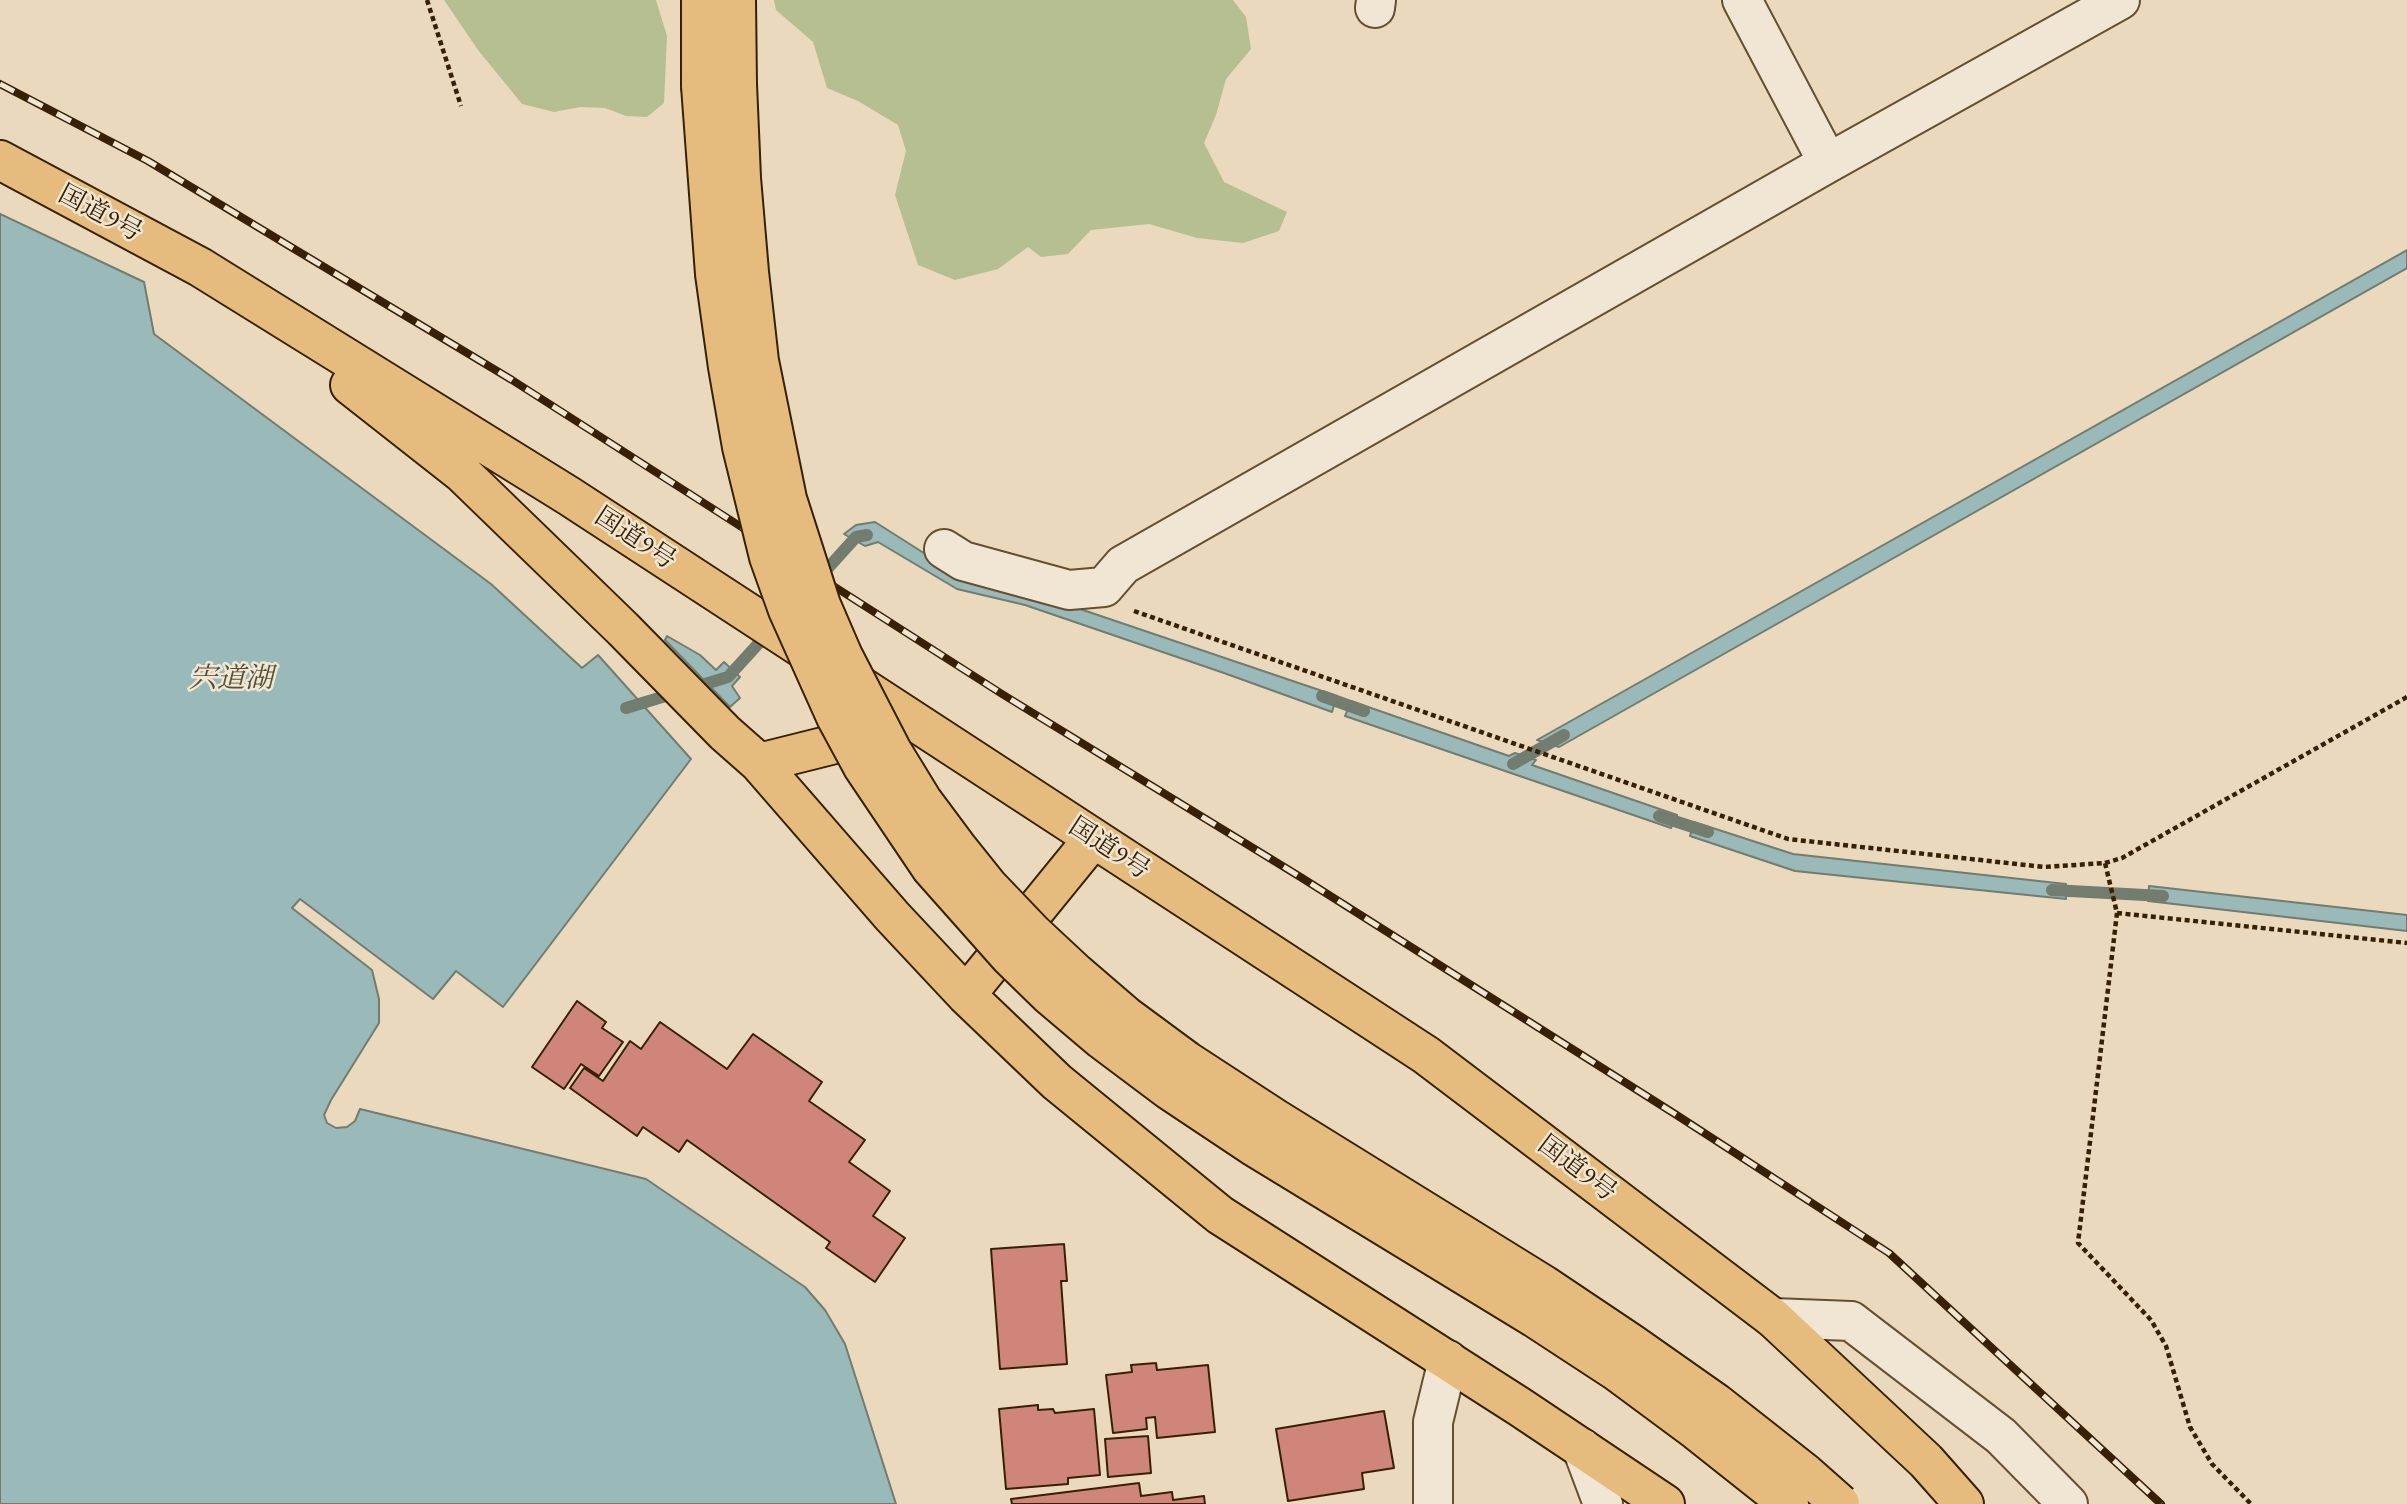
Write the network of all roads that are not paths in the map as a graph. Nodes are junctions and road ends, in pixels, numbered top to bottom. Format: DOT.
graph roads {
  1 [pos="701,0"];
  2 [pos="736,0"];
  3 [pos="1742,0"];
  4 [pos="2120,0"];
  5 [pos="719,85"];
  6 [pos="0,160"];
  7 [pos="1828,163"];
  8 [pos="200,267"];
  9 [pos="944,549"];
  10 [pos="917,723"];
  11 [pos="759,763"];
  12 [pos="1093,839"];
  13 [pos="966,995"];
  14 [pos="1773,1318"];
  15 [pos="1448,1360"];
  16 [pos="1582,1448"];
  17 [pos="1433,1504"];
  18 [pos="1603,1504"];
  19 [pos="1665,1504"];
  20 [pos="1789,1504"];
  21 [pos="1840,1504"];
  22 [pos="1964,1504"];
  23 [pos="2068,1504"];
  1 -- 5 [label="highway"];
  2 -- 5 [label="highway"];
  3 -- 7 [label="street"];
  4 -- 7 [label="street"];
  5 -- 20 [label="highway, bridge"];
  5 -- 21 [label="highway, bridge"];
  6 -- 8 [label="highway, 国道9号"];
  7 -- 9 [label="street"];
  8 -- 10 [label="highway, 国道9号"];
  8 -- 11 [label="highway, 国道9号"];
  10 -- 11 [label="highway"];
  10 -- 12 [label="highway, 国道9号"];
  11 -- 13 [label="highway, 国道9号"];
  12 -- 13 [label="highway"];
  12 -- 14 [label="highway, 国道9号"];
  13 -- 15 [label="highway, 国道9号"];
  14 -- 22 [label="highway, 国道9号"];
  14 -- 23 [label="street"];
  15 -- 16 [label="highway, 国道9号"];
  15 -- 17 [label="street"];
  16 -- 18 [label="street"];
  16 -- 19 [label="highway, 国道9号"];
}
